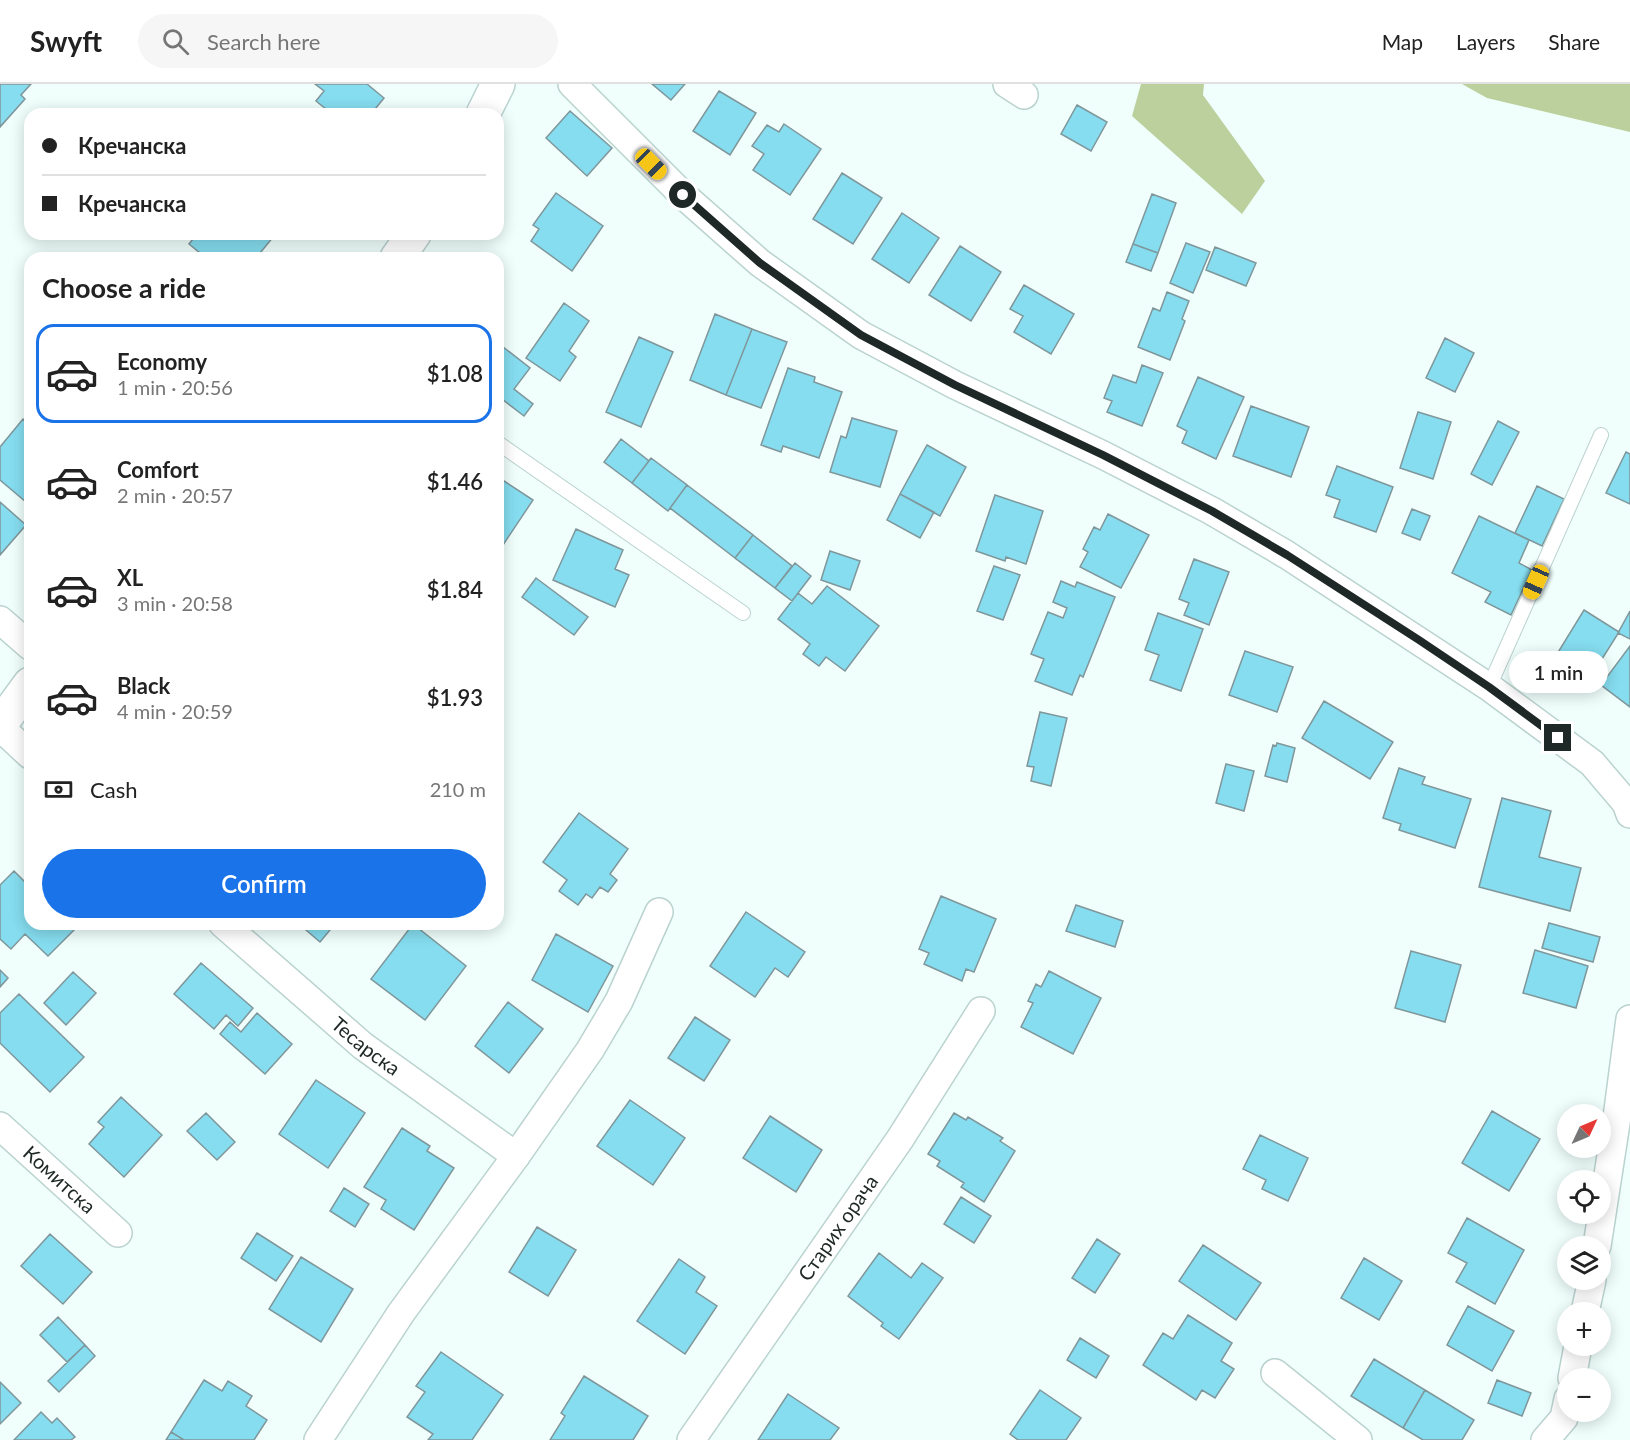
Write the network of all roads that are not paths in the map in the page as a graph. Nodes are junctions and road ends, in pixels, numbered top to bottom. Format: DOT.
graph roads {
  1 [pos="498,84"];
  2 [pos="572,84"];
  3 [pos="486,108"];
  4 [pos="1601,435"];
  5 [pos="504,447"];
  6 [pos="742,613"];
  7 [pos="0,620"];
  8 [pos="24,641"];
  9 [pos="1489,687"];
  10 [pos="24,692"];
  11 [pos="0,726"];
  12 [pos="24,749"];
  13 [pos="1630,814"];
  14 [pos="659,912"];
  15 [pos="230,930"];
  16 [pos="981,1011"];
  17 [pos="1630,1019"];
  18 [pos="0,1126"];
  19 [pos="516,1156"];
  20 [pos="118,1233"];
  21 [pos="1599,1236"];
  22 [pos="1275,1373"];
  23 [pos="1557,1422"];
  24 [pos="318,1440"];
  25 [pos="691,1440"];
  26 [pos="1358,1440"];
  27 [pos="1545,1440"];
  1 -- 3 [label="main road"];
  2 -- 9 [label="street"];
  4 -- 9 [label="lane"];
  5 -- 6 [label="lane"];
  7 -- 8 [label="street"];
  9 -- 13 [label="street"];
  10 -- 11 [label="main road"];
  11 -- 12 [label="street"];
  14 -- 19 [label="street"];
  15 -- 19 [label="street, Тесарска"];
  16 -- 25 [label="street, Старих орача"];
  17 -- 21 [label="street"];
  18 -- 20 [label="street, Комитска"];
  19 -- 24 [label="street"];
  22 -- 26 [label="street"];
  23 -- 27 [label="street"];
}
